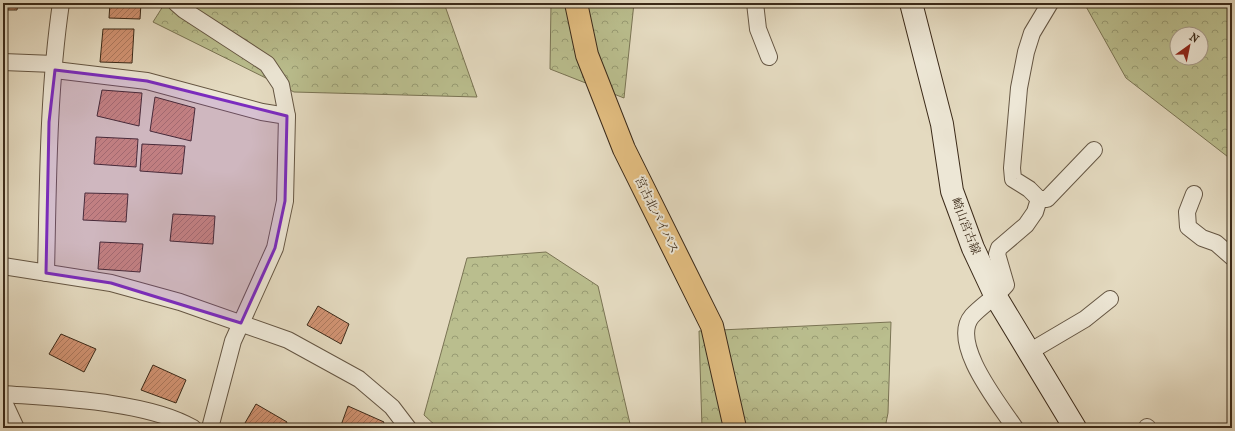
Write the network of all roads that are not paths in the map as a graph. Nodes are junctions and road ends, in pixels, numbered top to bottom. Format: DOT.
graph roads {
  1 [pos="61,3"];
  2 [pos="176,3"];
  3 [pos="576,3"];
  4 [pos="755,3"];
  5 [pos="911,3"];
  6 [pos="1050,3"];
  7 [pos="770,58"];
  8 [pos="3,62"];
  9 [pos="54,67"];
  10 [pos="287,116"];
  11 [pos="1094,150"];
  12 [pos="1194,194"];
  13 [pos="1039,199"];
  14 [pos="1232,257"];
  15 [pos="3,266"];
  16 [pos="46,273"];
  17 [pos="996,296"];
  18 [pos="1110,299"];
  19 [pos="241,323"];
  20 [pos="1029,352"];
  21 [pos="3,394"];
  22 [pos="3,400"];
  23 [pos="16,428"];
  24 [pos="193,428"];
  25 [pos="210,428"];
  26 [pos="408,428"];
  27 [pos="735,428"];
  28 [pos="1015,428"];
  29 [pos="1075,428"];
  1 -- 9 [label="street"];
  2 -- 10 [label="street"];
  3 -- 27 [label="highway, 宮古北バイパス"];
  4 -- 7 [label="street"];
  5 -- 17 [label="main road, 崎山宮古線"];
  6 -- 13 [label="street"];
  8 -- 9 [label="street"];
  9 -- 10 [label="street"];
  9 -- 16 [label="street"];
  10 -- 19 [label="street"];
  11 -- 13 [label="street"];
  12 -- 14 [label="street"];
  13 -- 17 [label="street"];
  15 -- 16 [label="street"];
  16 -- 19 [label="street"];
  17 -- 20 [label="main road, 崎山宮古線"];
  17 -- 28 [label="street"];
  18 -- 20 [label="street"];
  19 -- 25 [label="street"];
  19 -- 26 [label="street"];
  20 -- 29 [label="main road, 崎山宮古線"];
  21 -- 24 [label="street"];
  22 -- 23 [label="street"];
}
